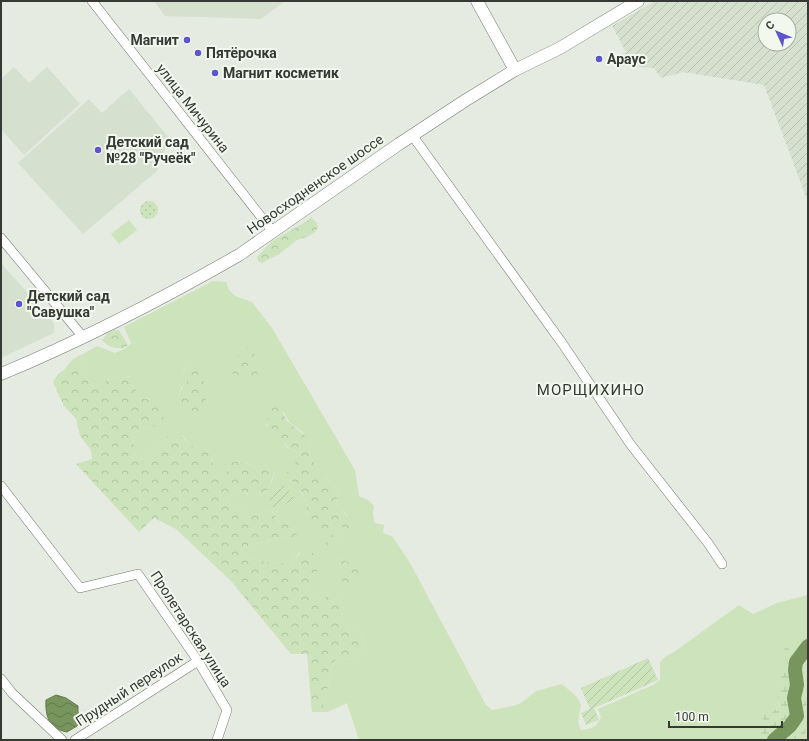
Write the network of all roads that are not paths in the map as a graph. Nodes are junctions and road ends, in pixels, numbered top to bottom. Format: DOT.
graph roads {
  1 [pos="92,1"];
  2 [pos="477,1"];
  3 [pos="638,1"];
  4 [pos="515,70"];
  5 [pos="412,135"];
  6 [pos="273,232"];
  7 [pos="1,238"];
  8 [pos="83,337"];
  9 [pos="1,374"];
  10 [pos="1,486"];
  11 [pos="722,564"];
  12 [pos="198,661"];
  13 [pos="1,679"];
  14 [pos="62,740"];
  15 [pos="75,740"];
  16 [pos="217,740"];
  1 -- 6 [label="street, улица Мичурина"];
  2 -- 4 [label="street"];
  3 -- 4 [label="street, Новосходненское шоссе"];
  4 -- 5 [label="street, Новосходненское шоссе"];
  5 -- 6 [label="street, Новосходненское шоссе"];
  5 -- 11 [label="street"];
  6 -- 8 [label="street, Новосходненское шоссе"];
  7 -- 8 [label="street"];
  8 -- 9 [label="street, Новосходненское шоссе"];
  10 -- 12 [label="street, Пролетарская улица"];
  12 -- 15 [label="street, Прудный переулок"];
  12 -- 16 [label="street, Пролетарская улица"];
  13 -- 14 [label="street"];
}
